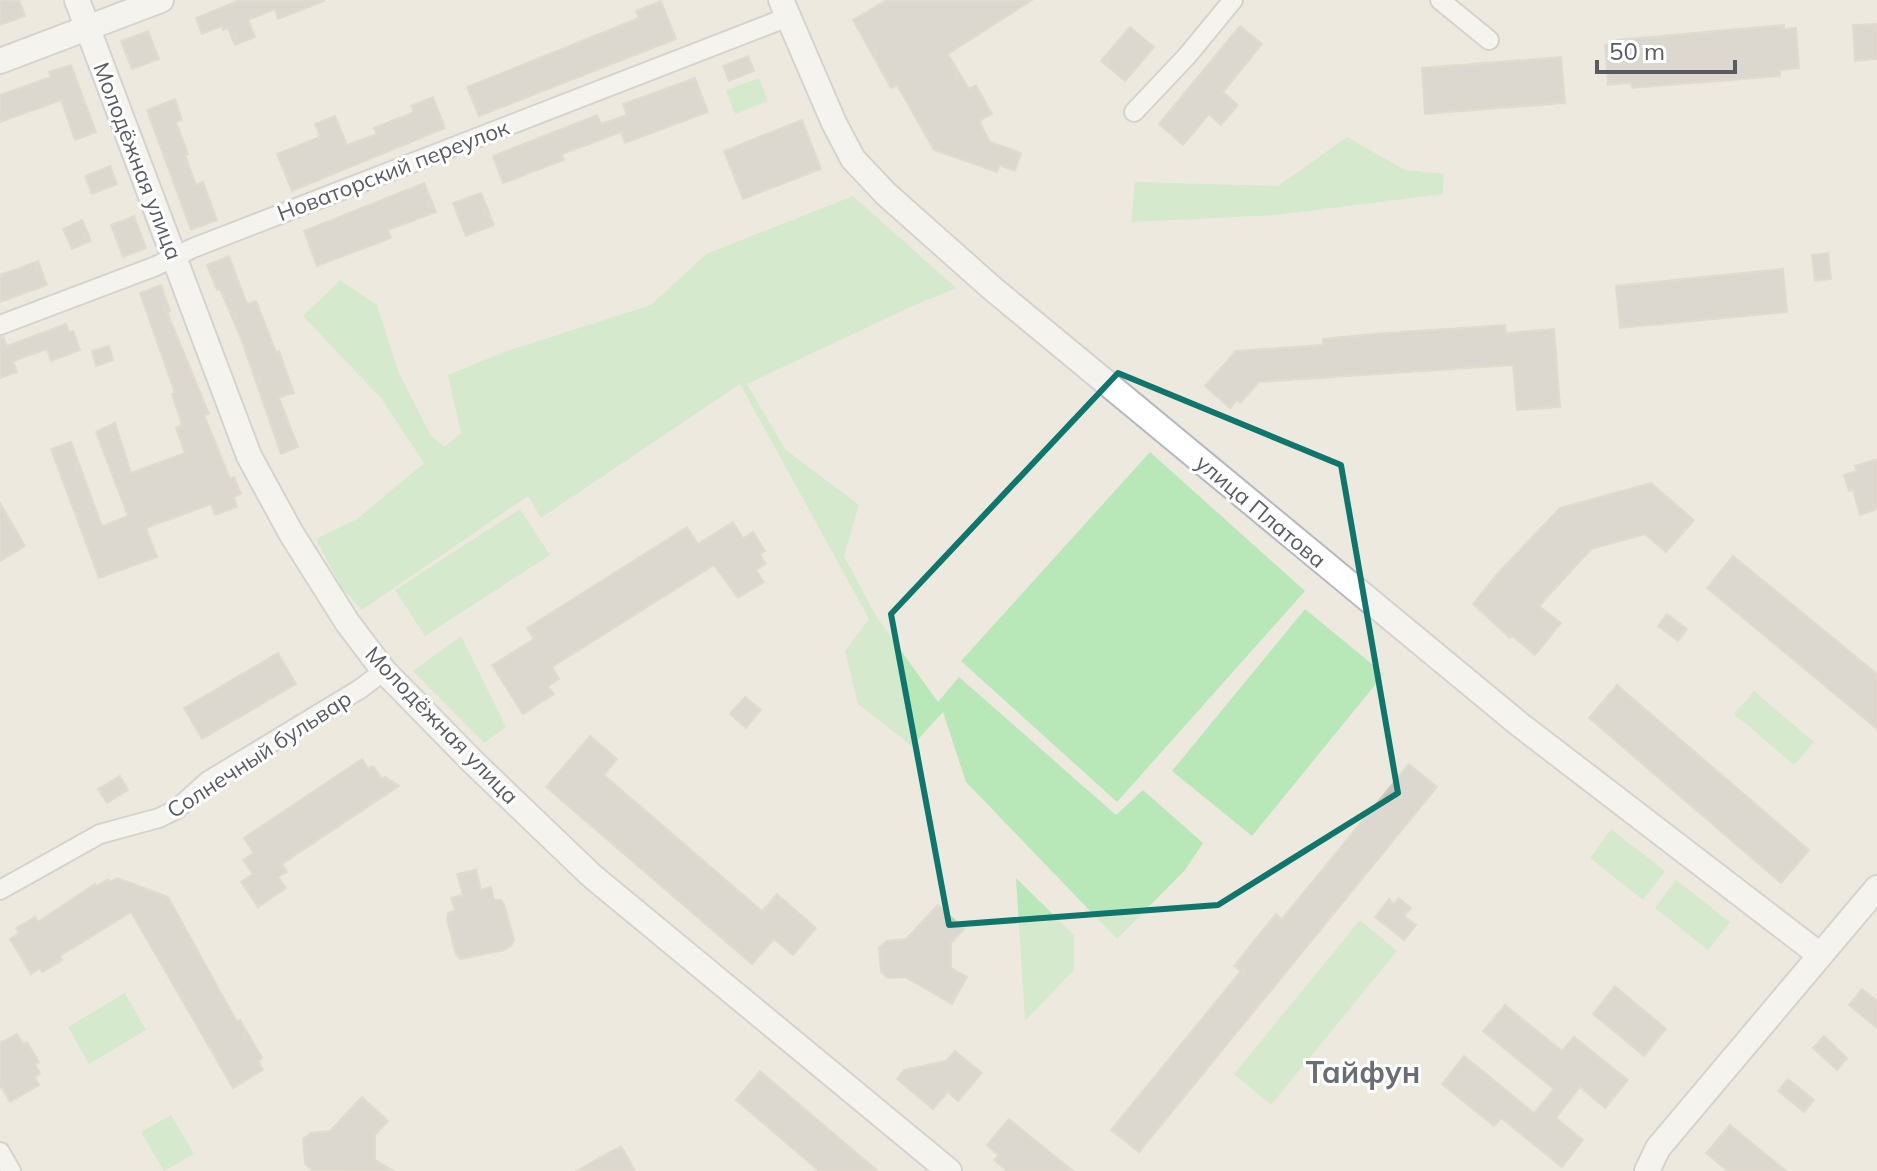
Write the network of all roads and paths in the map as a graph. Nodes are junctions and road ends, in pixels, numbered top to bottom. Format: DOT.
graph roads {
  1 [pos="77,0"];
  2 [pos="161,0"];
  3 [pos="1233,0"];
  4 [pos="1440,0"];
  5 [pos="784,8"];
  6 [pos="88,27"];
  7 [pos="1489,40"];
  8 [pos="0,61"];
  9 [pos="1134,112"];
  10 [pos="174,256"];
  11 [pos="0,325"];
  12 [pos="384,671"];
  13 [pos="1877,888"];
  14 [pos="0,890"];
  15 [pos="1820,955"];
  16 [pos="0,1152"];
  17 [pos="11,1171"];
  18 [pos="949,1171"];
  19 [pos="1647,1171"];
  1 -- 6 [label="street, Молодёжная улица"];
  2 -- 6 [label="street"];
  3 -- 9 [label="street"];
  4 -- 7 [label="street"];
  5 -- 10 [label="street, Новаторский переулок"];
  5 -- 15 [label="street, улица Платова"];
  6 -- 8 [label="street"];
  6 -- 10 [label="street, Молодёжная улица"];
  10 -- 11 [label="street, Новаторский переулок"];
  10 -- 12 [label="street, Молодёжная улица"];
  12 -- 14 [label="street, Солнечный бульвар"];
  12 -- 18 [label="street, Молодёжная улица"];
  13 -- 15 [label="street"];
  15 -- 19 [label="street"];
  16 -- 17 [label="street"];
}
